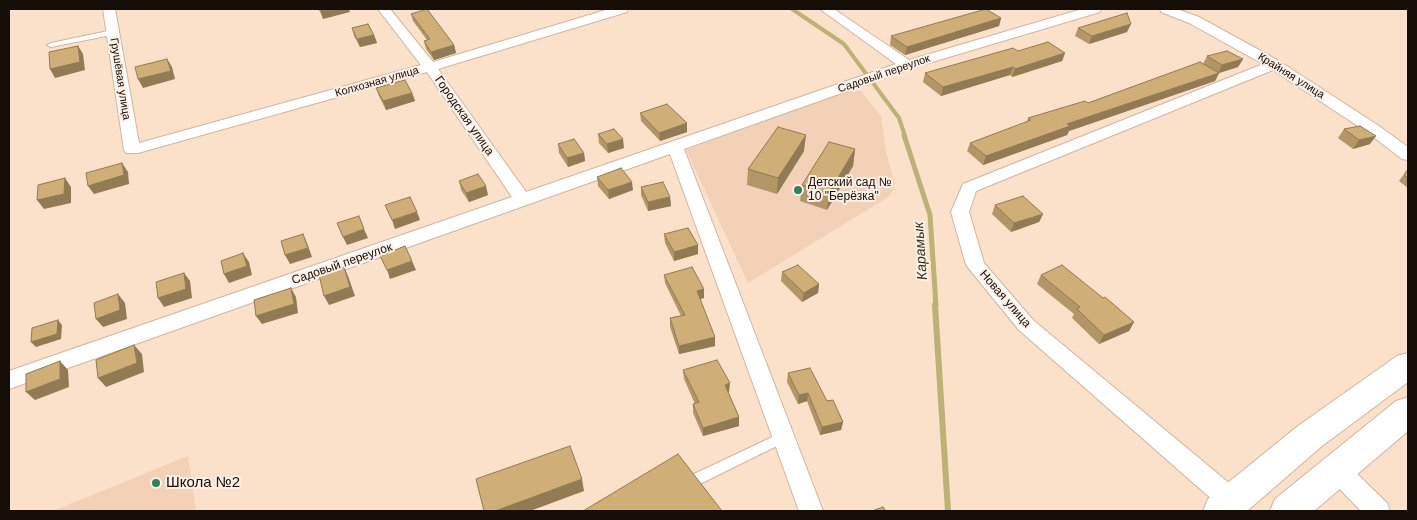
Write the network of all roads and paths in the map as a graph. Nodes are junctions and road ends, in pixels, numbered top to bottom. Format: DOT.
graph roads {
  1 [pos="109,9"];
  2 [pos="384,9"];
  3 [pos="622,9"];
  4 [pos="826,9"];
  5 [pos="1095,9"];
  6 [pos="1166,9"];
  7 [pos="113,32"];
  8 [pos="51,45"];
  9 [pos="1274,64"];
  10 [pos="907,65"];
  11 [pos="430,67"];
  12 [pos="675,147"];
  13 [pos="132,150"];
  14 [pos="1408,155"];
  15 [pos="523,201"];
  16 [pos="1408,365"];
  17 [pos="9,380"];
  18 [pos="1408,411"];
  19 [pos="783,438"];
  20 [pos="1337,470"];
  21 [pos="699,478"];
  22 [pos="1226,506"];
  23 [pos="811,511"];
  24 [pos="1288,511"];
  25 [pos="1378,511"];
  1 -- 7 [label="street, Грушёвая улица"];
  2 -- 11 [label="street, Городская улица"];
  3 -- 11 [label="street, Колхозная улица"];
  4 -- 10 [label="street"];
  5 -- 10 [label="street, Садовый переулок"];
  6 -- 9 [label="street, Крайняя улица"];
  7 -- 8 [label="lane"];
  7 -- 13 [label="street, Грушёвая улица"];
  9 -- 14 [label="street, Крайняя улица"];
  9 -- 22 [label="street, Новая улица"];
  10 -- 12 [label="street, Садовый переулок"];
  11 -- 13 [label="street, Колхозная улица"];
  11 -- 15 [label="street, Городская улица"];
  12 -- 15 [label="street, Садовый переулок"];
  12 -- 19 [label="street"];
  15 -- 17 [label="street, Садовый переулок"];
  16 -- 22 [label="street"];
  18 -- 20 [label="street"];
  19 -- 21 [label="lane"];
  19 -- 23 [label="street"];
  20 -- 24 [label="street"];
  20 -- 25 [label="street"];
}
